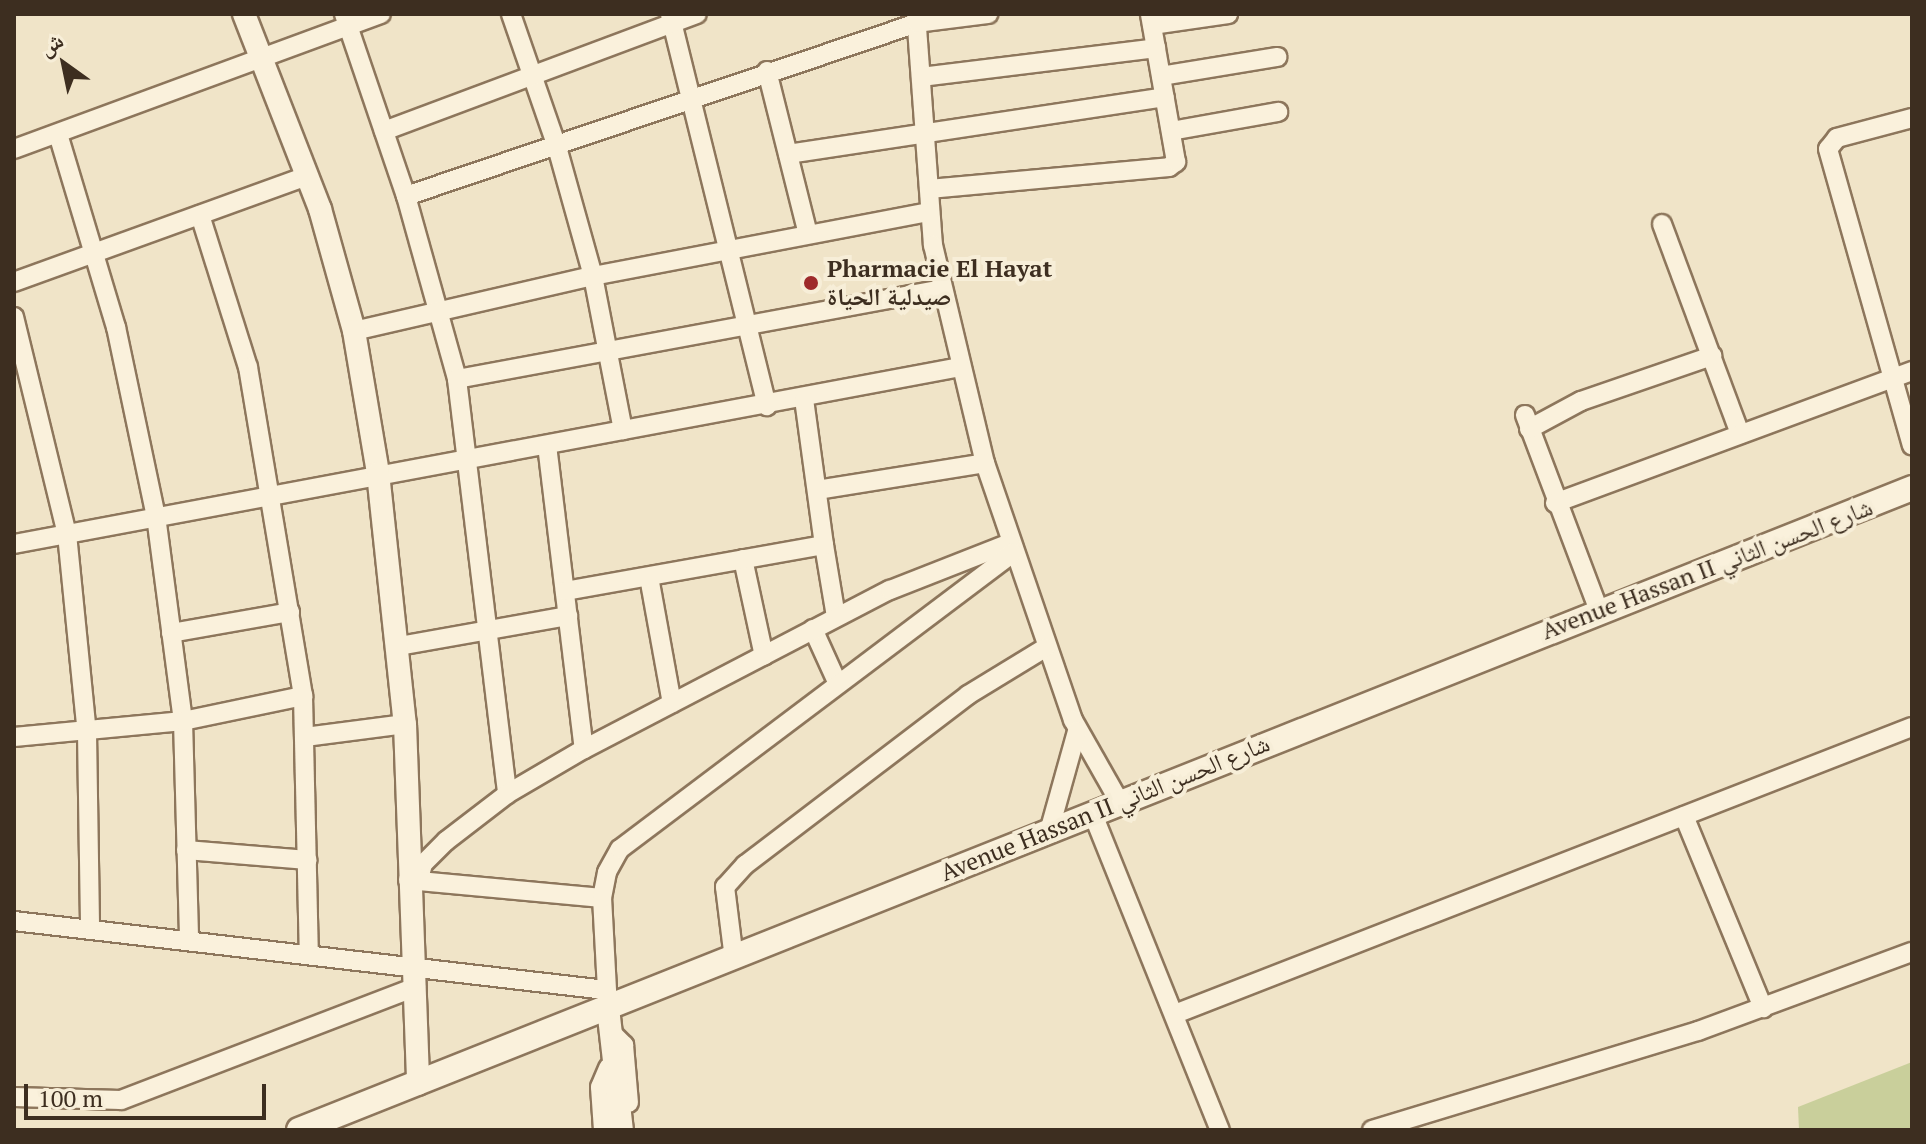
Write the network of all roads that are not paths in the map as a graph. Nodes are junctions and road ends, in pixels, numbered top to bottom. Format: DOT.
graph roads {
  1 [pos="244,14"];
  2 [pos="381,14"];
  3 [pos="511,14"];
  4 [pos="697,14"];
  5 [pos="988,14"];
  6 [pos="1228,14"];
  7 [pos="671,19"];
  8 [pos="916,19"];
  9 [pos="1151,19"];
  10 [pos="346,20"];
  11 [pos="1156,48"];
  12 [pos="1277,57"];
  13 [pos="261,58"];
  14 [pos="767,71"];
  15 [pos="533,76"];
  16 [pos="1161,76"];
  17 [pos="921,77"];
  18 [pos="1165,97"];
  19 [pos="691,101"];
  20 [pos="1278,112"];
  21 [pos="1912,118"];
  22 [pos="384,131"];
  23 [pos="1171,131"];
  24 [pos="925,133"];
  25 [pos="58,134"];
  26 [pos="557,147"];
  27 [pos="14,149"];
  28 [pos="788,154"];
  29 [pos="307,176"];
  30 [pos="929,189"];
  31 [pos="406,196"];
  32 [pos="930,212"];
  33 [pos="200,215"];
  34 [pos="1662,224"];
  35 [pos="808,234"];
  36 [pos="729,252"];
  37 [pos="96,253"];
  38 [pos="593,276"];
  39 [pos="14,282"];
  40 [pos="941,289"];
  41 [pos="439,311"];
  42 [pos="14,317"];
  43 [pos="748,329"];
  44 [pos="354,331"];
  45 [pos="611,354"];
  46 [pos="1712,356"];
  47 [pos="960,367"];
  48 [pos="1912,371"];
  49 [pos="1893,378"];
  50 [pos="457,379"];
  51 [pos="804,399"];
  52 [pos="767,406"];
  53 [pos="623,430"];
  54 [pos="1740,434"];
  55 [pos="547,445"];
  56 [pos="1912,445"];
  57 [pos="468,459"];
  58 [pos="985,463"];
  59 [pos="378,473"];
  60 [pos="1912,488"];
  61 [pos="817,490"];
  62 [pos="272,493"];
  63 [pos="1555,503"];
  64 [pos="156,516"];
  65 [pos="67,534"];
  66 [pos="14,544"];
  67 [pos="824,545"];
  68 [pos="1012,548"];
  69 [pos="743,559"];
  70 [pos="649,577"];
  71 [pos="565,591"];
  72 [pos="1599,611"];
  73 [pos="290,612"];
  74 [pos="568,616"];
  75 [pos="836,617"];
  76 [pos="813,629"];
  77 [pos="488,631"];
  78 [pos="171,633"];
  79 [pos="399,646"];
  80 [pos="1045,648"];
  81 [pos="764,656"];
  82 [pos="838,684"];
  83 [pos="303,696"];
  84 [pos="672,703"];
  85 [pos="183,721"];
  86 [pos="405,724"];
  87 [pos="1912,727"];
  88 [pos="1077,731"];
  89 [pos="87,733"];
  90 [pos="14,737"];
  91 [pos="305,737"];
  92 [pos="584,749"];
  93 [pos="507,794"];
  94 [pos="1119,801"];
  95 [pos="1092,812"];
  96 [pos="1684,816"];
  97 [pos="1050,828"];
  98 [pos="186,850"];
  99 [pos="308,860"];
  100 [pos="414,880"];
  101 [pos="602,898"];
  102 [pos="14,921"];
  103 [pos="90,930"];
  104 [pos="189,941"];
  105 [pos="1912,952"];
  106 [pos="309,954"];
  107 [pos="734,959"];
  108 [pos="416,976"];
  109 [pos="607,999"];
  110 [pos="1763,1008"];
  111 [pos="1175,1014"];
  112 [pos="613,1034"];
  113 [pos="608,1068"];
  114 [pos="418,1084"];
  115 [pos="14,1097"];
  116 [pos="299,1130"];
  117 [pos="603,1130"];
  118 [pos="614,1130"];
  119 [pos="622,1130"];
  120 [pos="632,1130"];
  121 [pos="1220,1130"];
  122 [pos="1372,1130"];
  1 -- 13 [label="street"];
  2 -- 10 [label="street"];
  3 -- 15 [label="street"];
  4 -- 7 [label="street"];
  5 -- 8 [label="street"];
  6 -- 9 [label="street"];
  7 -- 15 [label="street"];
  7 -- 19 [label="street"];
  8 -- 14 [label="street"];
  8 -- 17 [label="street"];
  9 -- 11 [label="street"];
  10 -- 13 [label="street"];
  10 -- 22 [label="street"];
  11 -- 16 [label="street"];
  11 -- 17 [label="street"];
  12 -- 16 [label="street"];
  13 -- 25 [label="street"];
  13 -- 29 [label="street"];
  14 -- 19 [label="street"];
  14 -- 28 [label="street"];
  15 -- 22 [label="street"];
  15 -- 26 [label="street"];
  16 -- 18 [label="street"];
  17 -- 24 [label="street"];
  18 -- 23 [label="street"];
  18 -- 24 [label="street"];
  19 -- 26 [label="street"];
  19 -- 36 [label="street"];
  20 -- 23 [label="street"];
  21 -- 49 [label="street"];
  22 -- 31 [label="street"];
  23 -- 30 [label="street"];
  24 -- 28 [label="street"];
  24 -- 30 [label="street"];
  25 -- 27 [label="street"];
  25 -- 37 [label="street"];
  26 -- 31 [label="street"];
  26 -- 38 [label="street"];
  28 -- 35 [label="street"];
  29 -- 33 [label="street"];
  29 -- 44 [label="street"];
  30 -- 32 [label="street"];
  31 -- 41 [label="street"];
  32 -- 35 [label="street"];
  32 -- 40 [label="street"];
  33 -- 37 [label="street"];
  33 -- 62 [label="street"];
  34 -- 46 [label="street"];
  35 -- 36 [label="street"];
  36 -- 38 [label="street"];
  36 -- 43 [label="street"];
  37 -- 39 [label="street"];
  37 -- 64 [label="street"];
  38 -- 41 [label="street"];
  38 -- 45 [label="street"];
  40 -- 43 [label="street"];
  40 -- 47 [label="street"];
  41 -- 44 [label="street"];
  41 -- 50 [label="street"];
  42 -- 65 [label="street"];
  43 -- 45 [label="street"];
  43 -- 52 [label="street"];
  44 -- 59 [label="street"];
  45 -- 50 [label="street"];
  45 -- 53 [label="street"];
  46 -- 54 [label="street"];
  46 -- 63 [label="street"];
  47 -- 51 [label="street"];
  47 -- 58 [label="street"];
  48 -- 49 [label="street"];
  49 -- 54 [label="street"];
  49 -- 56 [label="street"];
  50 -- 57 [label="street"];
  51 -- 52 [label="street"];
  51 -- 61 [label="street"];
  52 -- 53 [label="street"];
  53 -- 55 [label="street"];
  54 -- 63 [label="street"];
  55 -- 57 [label="street"];
  55 -- 71 [label="street"];
  57 -- 59 [label="street"];
  57 -- 77 [label="street"];
  58 -- 61 [label="street"];
  58 -- 68 [label="street"];
  59 -- 62 [label="street"];
  59 -- 79 [label="street"];
  60 -- 72 [label="main road, Avenue Hassan II شارع الحسن الثاني"];
  61 -- 67 [label="street"];
  62 -- 64 [label="street"];
  62 -- 73 [label="street"];
  63 -- 72 [label="street"];
  64 -- 65 [label="street"];
  64 -- 78 [label="street"];
  65 -- 66 [label="street"];
  65 -- 89 [label="street"];
  67 -- 69 [label="street"];
  67 -- 75 [label="street"];
  68 -- 75 [label="street"];
  68 -- 80 [label="street"];
  68 -- 82 [label="street"];
  69 -- 70 [label="street"];
  69 -- 81 [label="street"];
  70 -- 71 [label="street"];
  70 -- 84 [label="street"];
  71 -- 74 [label="street"];
  72 -- 94 [label="main road, Avenue Hassan II شارع الحسن الثاني"];
  73 -- 78 [label="street"];
  73 -- 83 [label="street"];
  74 -- 77 [label="street"];
  74 -- 92 [label="street"];
  75 -- 76 [label="street"];
  76 -- 81 [label="street"];
  76 -- 82 [label="street"];
  77 -- 79 [label="street"];
  77 -- 93 [label="street"];
  78 -- 85 [label="street"];
  79 -- 86 [label="street"];
  80 -- 88 [label="street"];
  80 -- 107 [label="street"];
  81 -- 84 [label="street"];
  82 -- 101 [label="street"];
  83 -- 85 [label="street"];
  83 -- 91 [label="street"];
  84 -- 92 [label="street"];
  85 -- 89 [label="street"];
  85 -- 98 [label="street"];
  86 -- 91 [label="street"];
  86 -- 100 [label="street"];
  87 -- 96 [label="street"];
  88 -- 94 [label="street"];
  88 -- 97 [label="street"];
  89 -- 90 [label="street"];
  89 -- 103 [label="street"];
  91 -- 99 [label="street"];
  92 -- 93 [label="street"];
  93 -- 100 [label="street"];
  94 -- 95 [label="main road, Avenue Hassan II شارع الحسن الثاني"];
  95 -- 97 [label="main road, Avenue Hassan II شارع الحسن الثاني"];
  95 -- 111 [label="street"];
  96 -- 110 [label="street"];
  96 -- 111 [label="street"];
  97 -- 107 [label="main road, Avenue Hassan II شارع الحسن الثاني"];
  98 -- 99 [label="street"];
  98 -- 104 [label="street"];
  99 -- 106 [label="street"];
  100 -- 101 [label="street"];
  100 -- 108 [label="street"];
  101 -- 109 [label="street"];
  102 -- 103 [label="street"];
  103 -- 104 [label="street"];
  104 -- 106 [label="street"];
  105 -- 110 [label="street"];
  106 -- 108 [label="street"];
  107 -- 109 [label="main road, Avenue Hassan II شارع الحسن الثاني"];
  108 -- 109 [label="street"];
  108 -- 114 [label="street"];
  108 -- 115 [label="street"];
  109 -- 112 [label="street"];
  109 -- 113 [label="street"];
  109 -- 114 [label="main road, Avenue Hassan II شارع الحسن الثاني"];
  110 -- 122 [label="street"];
  111 -- 121 [label="street"];
  112 -- 119 [label="street"];
  112 -- 120 [label="street"];
  113 -- 117 [label="street"];
  113 -- 118 [label="street"];
  114 -- 116 [label="main road, Avenue Hassan II شارع الحسن الثاني"];
}
